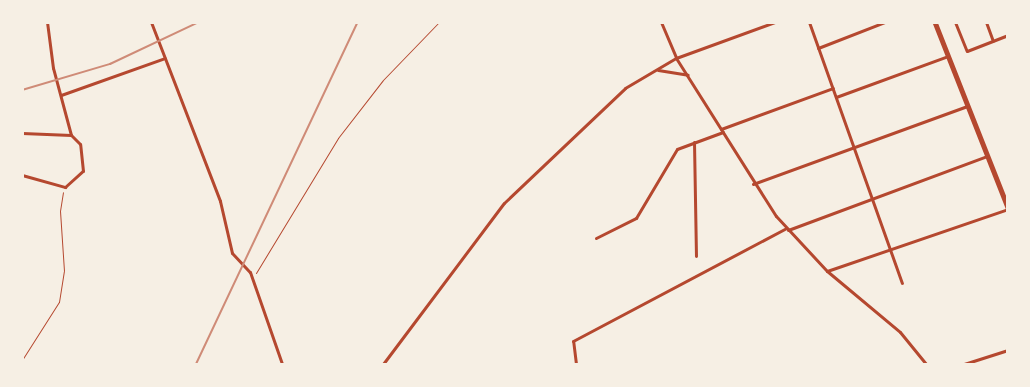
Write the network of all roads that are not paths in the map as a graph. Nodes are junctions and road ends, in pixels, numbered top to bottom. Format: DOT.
graph roads {
  1 [pos="47,22"];
  2 [pos="151,22"];
  3 [pos="660,22"];
  4 [pos="775,22"];
  5 [pos="809,22"];
  6 [pos="885,22"];
  7 [pos="935,22"];
  8 [pos="956,22"];
  9 [pos="986,22"];
  10 [pos="1008,35"];
  11 [pos="993,41"];
  12 [pos="818,48"];
  13 [pos="948,56"];
  14 [pos="166,58"];
  15 [pos="676,58"];
  16 [pos="655,70"];
  17 [pos="688,75"];
  18 [pos="833,88"];
  19 [pos="61,95"];
  20 [pos="836,98"];
  21 [pos="968,106"];
  22 [pos="722,130"];
  23 [pos="22,133"];
  24 [pos="71,136"];
  25 [pos="694,142"];
  26 [pos="854,147"];
  27 [pos="987,156"];
  28 [pos="22,175"];
  29 [pos="753,184"];
  30 [pos="873,198"];
  31 [pos="1006,200"];
  32 [pos="1008,208"];
  33 [pos="787,229"];
  34 [pos="596,238"];
  35 [pos="891,248"];
  36 [pos="696,256"];
  37 [pos="827,271"];
  38 [pos="902,283"];
  39 [pos="1008,350"];
  40 [pos="282,364"];
  41 [pos="383,364"];
  42 [pos="576,364"];
  43 [pos="926,364"];
  44 [pos="964,364"];
  1 -- 19 [label="street"];
  2 -- 14 [label="street"];
  3 -- 15 [label="street"];
  4 -- 15 [label="street"];
  5 -- 12 [label="street"];
  6 -- 12 [label="street"];
  7 -- 13 [label="street"];
  8 -- 11 [label="street"];
  9 -- 11 [label="street"];
  10 -- 11 [label="street"];
  12 -- 18 [label="street"];
  13 -- 20 [label="street"];
  13 -- 21 [label="street"];
  14 -- 19 [label="street"];
  14 -- 40 [label="street"];
  15 -- 16 [label="street"];
  15 -- 17 [label="street"];
  16 -- 17 [label="street"];
  16 -- 41 [label="street"];
  17 -- 22 [label="street"];
  18 -- 20 [label="street"];
  18 -- 22 [label="street"];
  19 -- 24 [label="street"];
  20 -- 26 [label="street"];
  21 -- 26 [label="street"];
  21 -- 27 [label="street"];
  22 -- 25 [label="street"];
  22 -- 29 [label="street"];
  23 -- 24 [label="street"];
  24 -- 28 [label="street"];
  25 -- 34 [label="street"];
  25 -- 36 [label="street"];
  26 -- 29 [label="street"];
  26 -- 30 [label="street"];
  27 -- 30 [label="street"];
  27 -- 31 [label="street"];
  29 -- 33 [label="street"];
  30 -- 33 [label="street"];
  30 -- 35 [label="street"];
  31 -- 32 [label="street"];
  32 -- 35 [label="street"];
  33 -- 37 [label="street"];
  33 -- 42 [label="street"];
  35 -- 37 [label="street"];
  35 -- 38 [label="street"];
  37 -- 43 [label="street"];
  39 -- 44 [label="street"];
}
